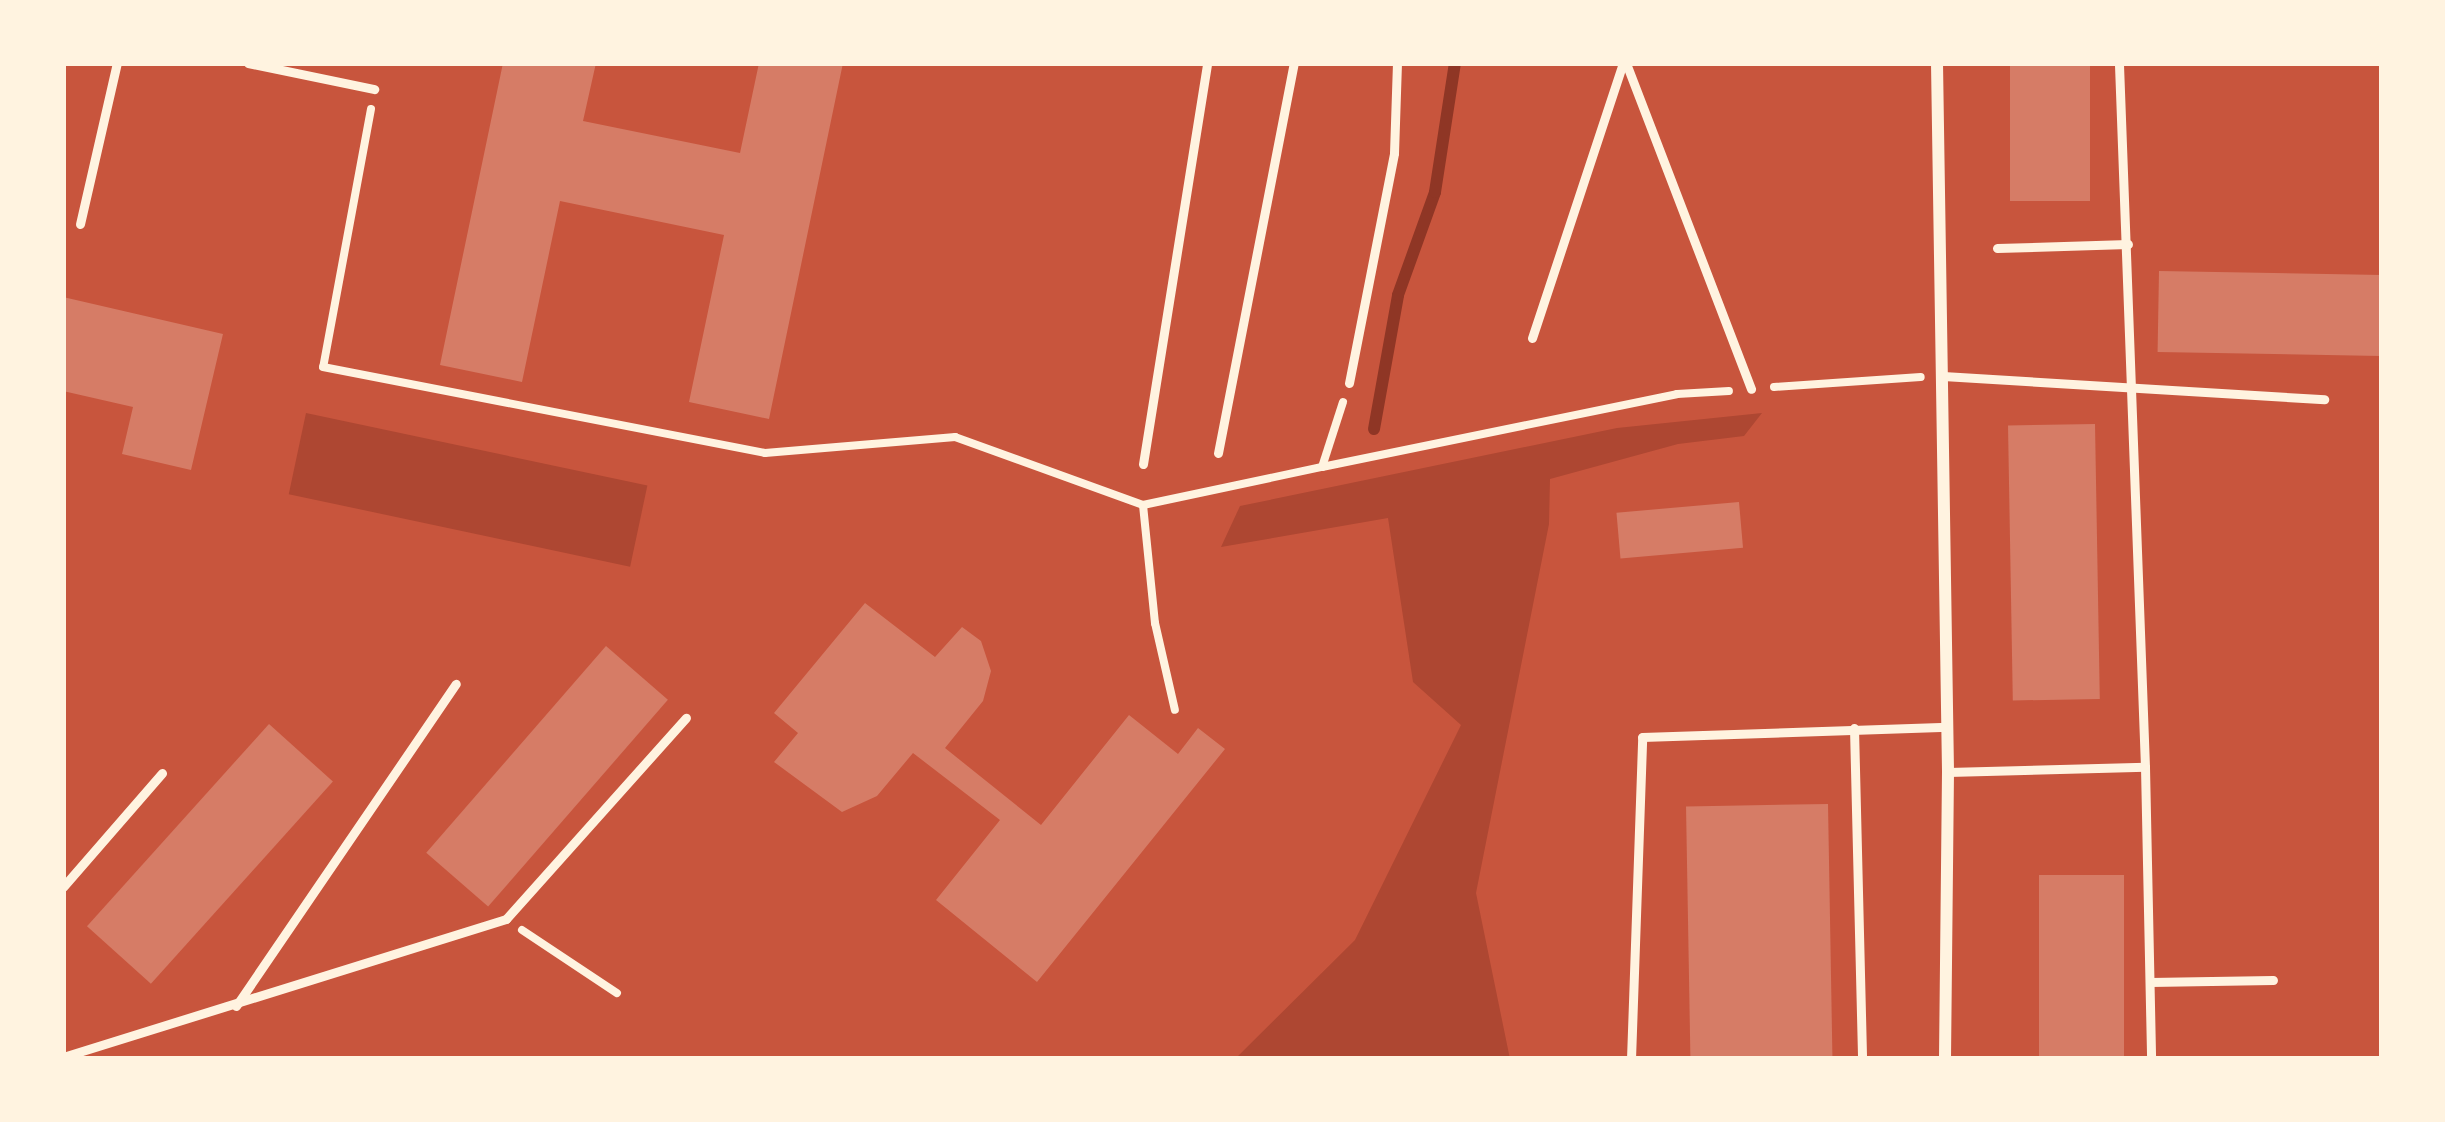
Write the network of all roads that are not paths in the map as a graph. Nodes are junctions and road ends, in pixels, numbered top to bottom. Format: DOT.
graph roads {
  1 [pos="117,63"];
  2 [pos="248,63"];
  3 [pos="1207,63"];
  4 [pos="1294,63"];
  5 [pos="1397,63"];
  6 [pos="1624,63"];
  7 [pos="1937,63"];
  8 [pos="2120,63"];
  9 [pos="374,89"];
  10 [pos="80,224"];
  11 [pos="2128,244"];
  12 [pos="1997,248"];
  13 [pos="1532,338"];
  14 [pos="1942,376"];
  15 [pos="1349,383"];
  16 [pos="2134,384"];
  17 [pos="1751,389"];
  18 [pos="2324,399"];
  19 [pos="1218,453"];
  20 [pos="1143,464"];
  21 [pos="456,684"];
  22 [pos="686,718"];
  23 [pos="1948,727"];
  24 [pos="1855,728"];
  25 [pos="2145,767"];
  26 [pos="1948,772"];
  27 [pos="162,773"];
  28 [pos="63,887"];
  29 [pos="2273,980"];
  30 [pos="2150,982"];
  31 [pos="236,1006"];
  32 [pos="63,1057"];
  33 [pos="1631,1059"];
  34 [pos="1862,1059"];
  35 [pos="1945,1059"];
  36 [pos="2151,1059"];
  1 -- 10 [label="lane"];
  2 -- 9 [label="lane"];
  3 -- 20 [label="lane"];
  4 -- 19 [label="lane"];
  5 -- 15 [label="lane"];
  6 -- 13 [label="lane"];
  6 -- 17 [label="lane"];
  7 -- 14 [label="street"];
  8 -- 11 [label="lane"];
  11 -- 12 [label="lane"];
  11 -- 16 [label="lane"];
  14 -- 16 [label="lane"];
  14 -- 23 [label="street"];
  16 -- 18 [label="lane"];
  16 -- 25 [label="lane"];
  21 -- 31 [label="lane"];
  22 -- 31 [label="lane"];
  23 -- 24 [label="lane"];
  23 -- 26 [label="street"];
  24 -- 33 [label="lane"];
  24 -- 34 [label="lane"];
  25 -- 26 [label="lane"];
  25 -- 30 [label="lane"];
  26 -- 35 [label="street"];
  27 -- 28 [label="lane"];
  29 -- 30 [label="lane"];
  30 -- 36 [label="lane"];
  31 -- 32 [label="lane"];
}
